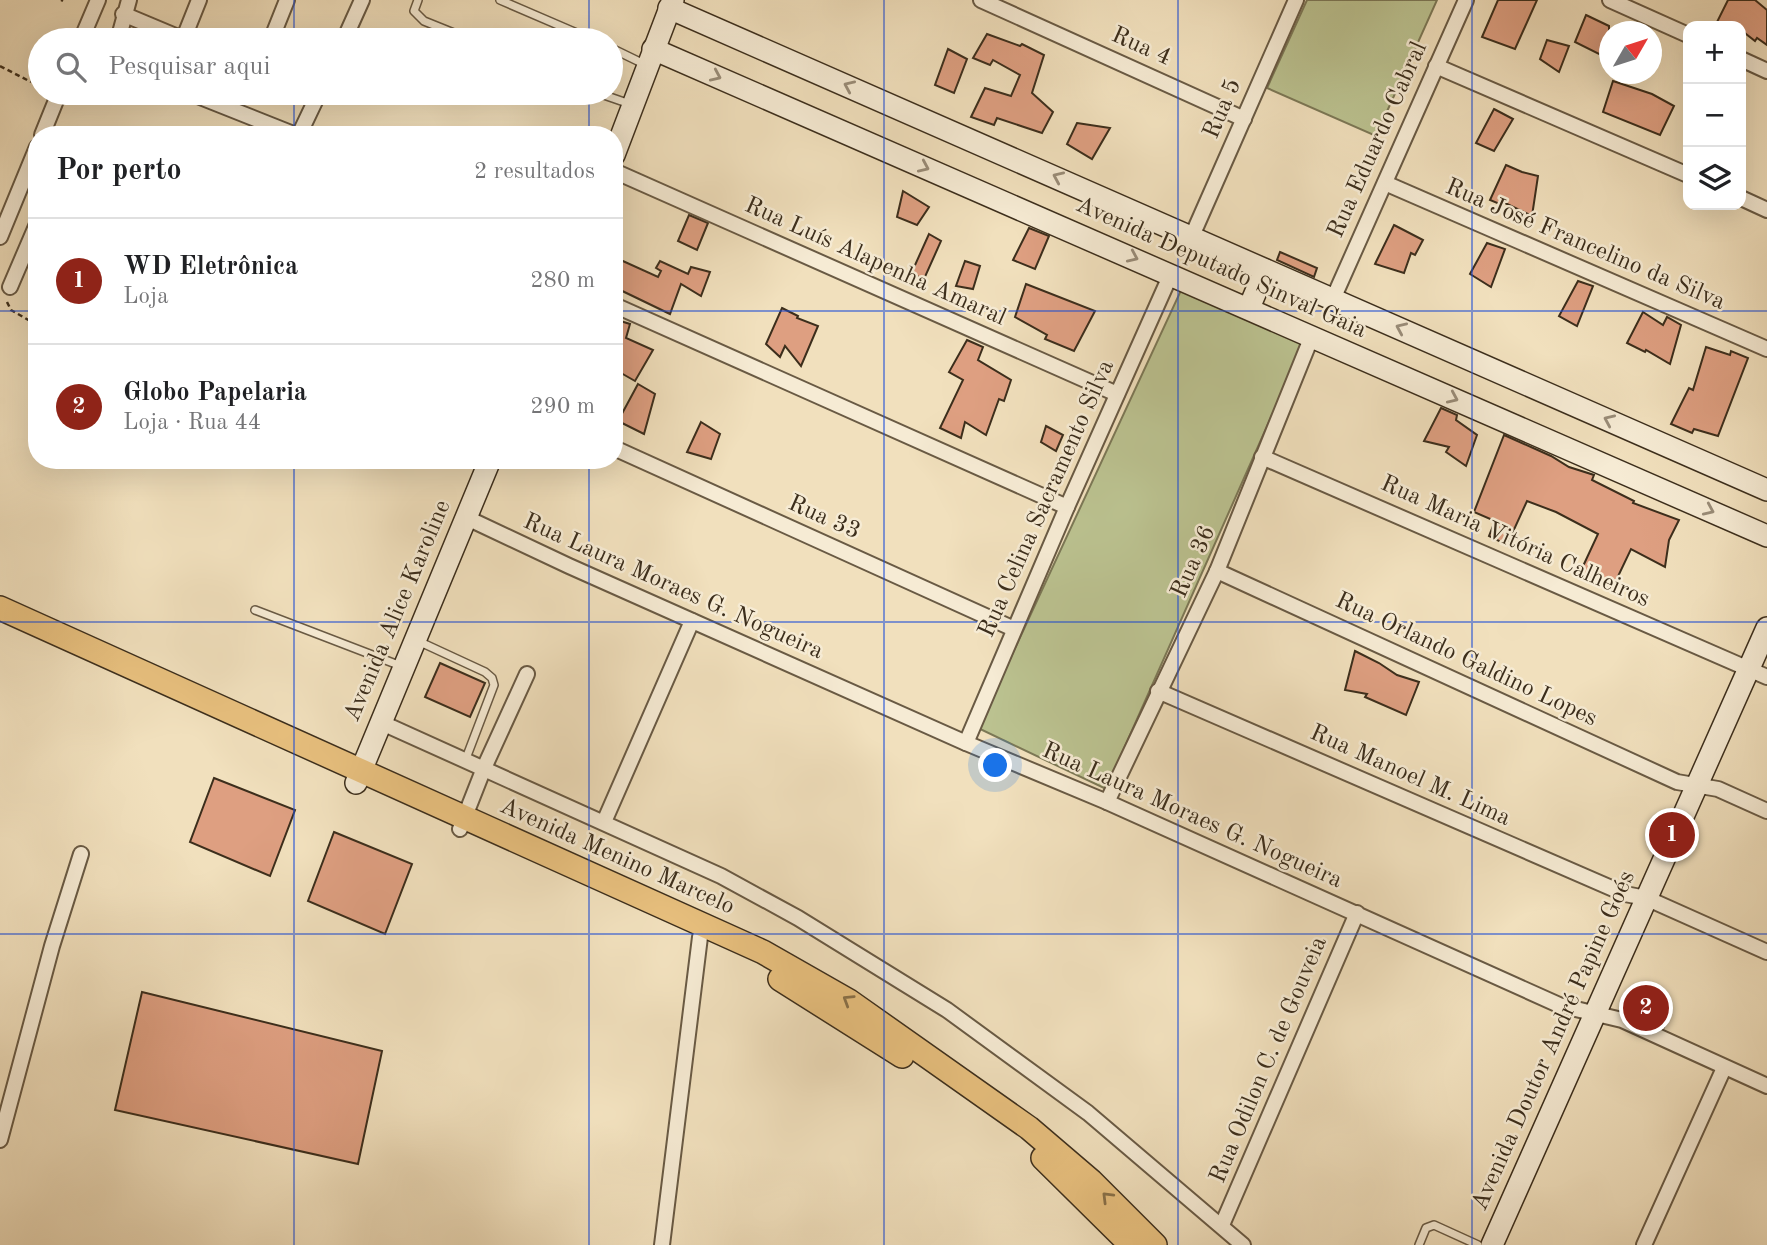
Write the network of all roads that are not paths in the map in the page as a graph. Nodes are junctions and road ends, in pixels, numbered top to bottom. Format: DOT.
graph roads {
  1 [pos="98,0"];
  2 [pos="129,0"];
  3 [pos="200,0"];
  4 [pos="287,0"];
  5 [pos="362,0"];
  6 [pos="418,0"];
  7 [pos="500,0"];
  8 [pos="981,0"];
  9 [pos="1294,0"];
  10 [pos="1466,0"];
  11 [pos="1610,0"];
  12 [pos="671,4"];
  13 [pos="123,15"];
  14 [pos="86,28"];
  15 [pos="120,28"];
  16 [pos="155,28"];
  17 [pos="189,28"];
  18 [pos="276,28"];
  19 [pos="349,28"];
  20 [pos="441,28"];
  21 [pos="565,28"];
  22 [pos="1683,33"];
  23 [pos="623,51"];
  24 [pos="650,57"];
  25 [pos="1746,61"];
  26 [pos="1436,66"];
  27 [pos="1767,71"];
  28 [pos="623,102"];
  29 [pos="54,105"];
  30 [pos="221,105"];
  31 [pos="311,105"];
  32 [pos="632,105"];
  33 [pos="1244,119"];
  34 [pos="46,126"];
  35 [pos="274,126"];
  36 [pos="301,126"];
  37 [pos="623,130"];
  38 [pos="28,169"];
  39 [pos="1683,173"];
  40 [pos="623,175"];
  41 [pos="1385,183"];
  42 [pos="1746,200"];
  43 [pos="1767,210"];
  44 [pos="1192,236"];
  45 [pos="0,237"];
  46 [pos="28,245"];
  47 [pos="1265,270"];
  48 [pos="1171,274"];
  49 [pos="10,287"];
  50 [pos="1333,299"];
  51 [pos="1249,308"];
  52 [pos="623,309"];
  53 [pos="1312,336"];
  54 [pos="1767,349"];
  55 [pos="1117,394"];
  56 [pos="623,451"];
  57 [pos="1262,457"];
  58 [pos="486,469"];
  59 [pos="1767,490"];
  60 [pos="1067,507"];
  61 [pos="465,517"];
  62 [pos="1767,536"];
  63 [pos="1216,571"];
  64 [pos="0,608"];
  65 [pos="255,610"];
  66 [pos="692,621"];
  67 [pos="0,624"];
  68 [pos="1767,628"];
  69 [pos="1014,629"];
  70 [pos="414,640"];
  71 [pos="403,666"];
  72 [pos="1758,673"];
  73 [pos="527,674"];
  74 [pos="1158,691"];
  75 [pos="380,722"];
  76 [pos="966,743"];
  77 [pos="464,761"];
  78 [pos="484,768"];
  79 [pos="359,777"];
  80 [pos="1698,785"];
  81 [pos="1107,802"];
  82 [pos="1767,811"];
  83 [pos="604,821"];
  84 [pos="463,823"];
  85 [pos="81,854"];
  86 [pos="1646,898"];
  87 [pos="1357,913"];
  88 [pos="700,937"];
  89 [pos="1767,952"];
  90 [pos="1595,1013"];
  91 [pos="1724,1068"];
  92 [pos="1767,1086"];
  93 [pos="0,1140"];
  94 [pos="1222,1225"];
  95 [pos="662,1245"];
  96 [pos="1131,1245"];
  97 [pos="1155,1245"];
  98 [pos="1243,1245"];
  99 [pos="1419,1245"];
  100 [pos="1478,1245"];
  101 [pos="1492,1245"];
  102 [pos="1644,1245"];
  1 -- 14 [label="street"];
  2 -- 13 [label="street"];
  3 -- 17 [label="street"];
  4 -- 18 [label="street"];
  5 -- 19 [label="street"];
  6 -- 20 [label="lane"];
  7 -- 21 [label="lane"];
  8 -- 33 [label="street, Rua 4"];
  9 -- 33 [label="street, Rua 5"];
  10 -- 26 [label="street, Rua Eduardo Cabral"];
  11 -- 22 [label="street"];
  12 -- 24 [label="street"];
  44 -- 12 [label="street, Avenida Deputado Sinval Gaia, one-way"];
  13 -- 15 [label="street"];
  13 -- 16 [label="street"];
  23 -- 24 [label="lane"];
  24 -- 32 [label="street"];
  24 -- 48 [label="street, Avenida Deputado Sinval Gaia, one-way"];
  25 -- 27 [label="street"];
  26 -- 39 [label="street"];
  26 -- 41 [label="street, Rua Eduardo Cabral"];
  28 -- 32 [label="lane"];
  29 -- 34 [label="street"];
  30 -- 35 [label="street"];
  31 -- 36 [label="street"];
  32 -- 37 [label="street"];
  33 -- 44 [label="street, Rua 5"];
  38 -- 45 [label="street"];
  40 -- 55 [label="street, Rua Luís Alapenha Amaral"];
  41 -- 50 [label="street, Rua Eduardo Cabral"];
  41 -- 54 [label="street, Rua José Francelino da Silva"];
  42 -- 43 [label="street"];
  44 -- 47 [label="street, Avenida Deputado Sinval Gaia"];
  46 -- 49 [label="street"];
  47 -- 50 [label="street, Avenida Deputado Sinval Gaia"];
  47 -- 51 [label="street"];
  48 -- 51 [label="street, Avenida Deputado Sinval Gaia"];
  48 -- 55 [label="street, Rua Celina Sacramento Silva"];
  59 -- 50 [label="street, Avenida Deputado Sinval Gaia, one-way"];
  51 -- 53 [label="street, Avenida Deputado Sinval Gaia"];
  52 -- 60 [label="street"];
  53 -- 57 [label="street, Rua 36"];
  53 -- 62 [label="street, Avenida Deputado Sinval Gaia, one-way"];
  55 -- 60 [label="street, Rua Celina Sacramento Silva"];
  56 -- 69 [label="street, Rua 33"];
  57 -- 63 [label="street, Rua 36"];
  57 -- 72 [label="street, Rua Maria Vitória Calheiros"];
  58 -- 61 [label="street, Avenida Alice Karoline"];
  60 -- 69 [label="street, Rua Celina Sacramento Silva"];
  61 -- 66 [label="street, Rua Laura Moraes G. Nogueira"];
  61 -- 70 [label="street, Avenida Alice Karoline"];
  63 -- 74 [label="street, Rua 36"];
  63 -- 80 [label="street, Rua Orlando Galdino Lopes"];
  64 -- 79 [label="main road, Avenida Menino Marcelo"];
  65 -- 71 [label="lane"];
  66 -- 76 [label="street, Rua Laura Moraes G. Nogueira"];
  66 -- 83 [label="street"];
  67 -- 79 [label="main road, Avenida Menino Marcelo"];
  68 -- 72 [label="street, Avenida Doutor André Papine Goés"];
  69 -- 76 [label="street, Rua Celina Sacramento Silva"];
  70 -- 71 [label="street, Avenida Alice Karoline"];
  70 -- 77 [label="lane"];
  71 -- 75 [label="street, Avenida Alice Karoline"];
  72 -- 80 [label="street, Avenida Doutor André Papine Goés"];
  73 -- 78 [label="street"];
  74 -- 81 [label="street, Rua 36"];
  74 -- 86 [label="street, Rua Manoel M. Lima"];
  75 -- 77 [label="street"];
  75 -- 79 [label="street, Avenida Alice Karoline"];
  76 -- 81 [label="street, Rua Laura Moraes G. Nogueira"];
  77 -- 78 [label="street"];
  78 -- 83 [label="street"];
  78 -- 84 [label="street"];
  79 -- 84 [label="main road, Avenida Menino Marcelo"];
  80 -- 82 [label="street, Rua Orlando Galdino Lopes"];
  80 -- 86 [label="street, Avenida Doutor André Papine Goés"];
  81 -- 87 [label="street, Rua Laura Moraes G. Nogueira"];
  83 -- 94 [label="street"];
  84 -- 88 [label="main road, Avenida Menino Marcelo"];
  97 -- 84 [label="main road, Avenida Menino Marcelo, one-way"];
  85 -- 93 [label="street"];
  86 -- 89 [label="street, Rua Manoel M. Lima"];
  86 -- 90 [label="street, Avenida Doutor André Papine Goés"];
  87 -- 90 [label="street, Rua Laura Moraes G. Nogueira"];
  87 -- 94 [label="street, Rua Odilon C. de Gouveia"];
  88 -- 95 [label="street"];
  88 -- 96 [label="main road, Avenida Menino Marcelo"];
  90 -- 91 [label="street, Rua Laura Moraes G. Nogueira"];
  90 -- 101 [label="street, Avenida Doutor André Papine Goés"];
  91 -- 92 [label="street, Rua Laura Moraes G. Nogueira"];
  91 -- 102 [label="street"];
  94 -- 98 [label="street"];
  99 -- 100 [label="lane"];
}
